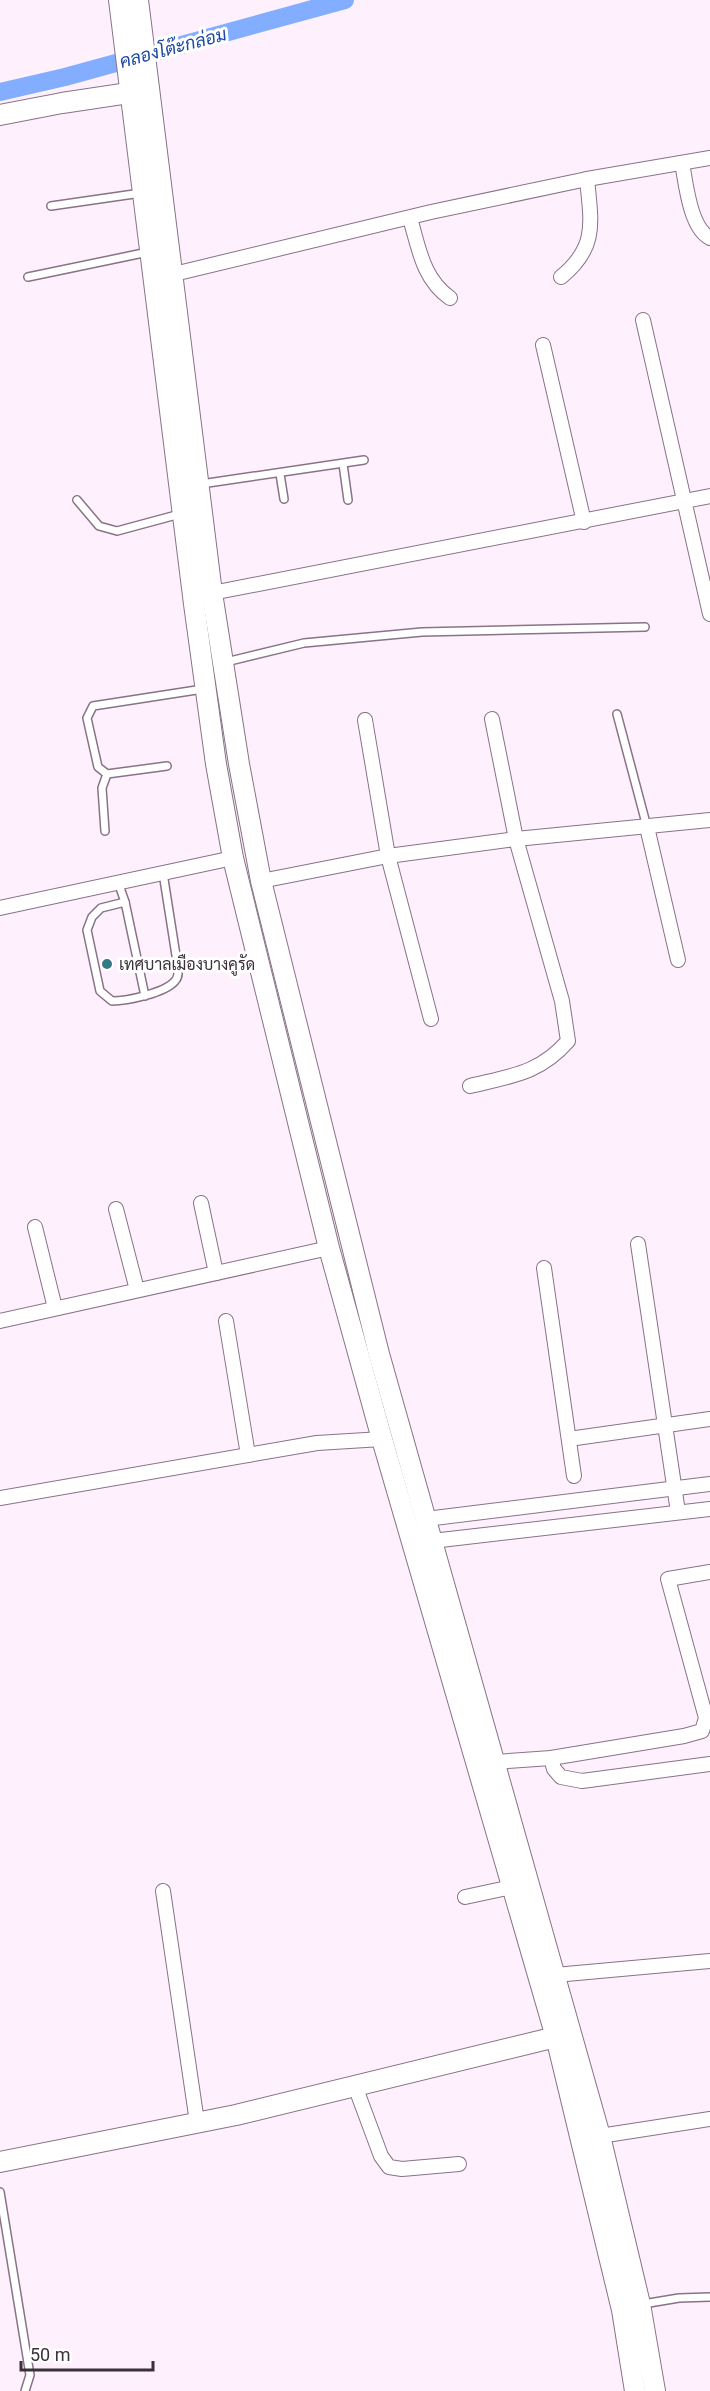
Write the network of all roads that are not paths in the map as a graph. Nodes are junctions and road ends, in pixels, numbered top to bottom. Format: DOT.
graph roads {
  1 [pos="119,6"];
  2 [pos="139,8"];
  3 [pos="140,88"];
  4 [pos="0,115"];
  5 [pos="710,158"];
  6 [pos="682,163"];
  7 [pos="587,179"];
  8 [pos="144,192"];
  9 [pos="51,206"];
  10 [pos="410,218"];
  11 [pos="710,238"];
  12 [pos="151,252"];
  13 [pos="174,274"];
  14 [pos="28,277"];
  15 [pos="561,277"];
  16 [pos="450,298"];
  17 [pos="643,320"];
  18 [pos="543,345"];
  19 [pos="364,460"];
  20 [pos="343,464"];
  21 [pos="280,474"];
  22 [pos="199,485"];
  23 [pos="710,496"];
  24 [pos="284,499"];
  25 [pos="77,500"];
  26 [pos="348,500"];
  27 [pos="684,501"];
  28 [pos="183,513"];
  29 [pos="584,522"];
  30 [pos="212,593"];
  31 [pos="710,614"];
  32 [pos="645,627"];
  33 [pos="223,663"];
  34 [pos="206,689"];
  35 [pos="617,714"];
  36 [pos="365,720"];
  37 [pos="492,720"];
  38 [pos="166,766"];
  39 [pos="107,774"];
  40 [pos="710,820"];
  41 [pos="647,827"];
  42 [pos="105,831"];
  43 [pos="516,839"];
  44 [pos="256,854"];
  45 [pos="388,856"];
  46 [pos="233,858"];
  47 [pos="163,873"];
  48 [pos="261,881"];
  49 [pos="118,882"];
  50 [pos="240,886"];
  51 [pos="124,902"];
  52 [pos="0,908"];
  53 [pos="678,960"];
  54 [pos="145,996"];
  55 [pos="431,1018"];
  56 [pos="470,1086"];
  57 [pos="201,1203"];
  58 [pos="117,1209"];
  59 [pos="35,1227"];
  60 [pos="351,1243"];
  61 [pos="638,1244"];
  62 [pos="329,1248"];
  63 [pos="544,1268"];
  64 [pos="216,1273"];
  65 [pos="137,1290"];
  66 [pos="55,1308"];
  67 [pos="0,1321"];
  68 [pos="226,1321"];
  69 [pos="710,1419"];
  70 [pos="664,1426"];
  71 [pos="382,1439"];
  72 [pos="569,1439"];
  73 [pos="248,1455"];
  74 [pos="574,1476"];
  75 [pos="710,1484"];
  76 [pos="675,1488"];
  77 [pos="0,1498"];
  78 [pos="710,1509"];
  79 [pos="678,1512"];
  80 [pos="426,1519"];
  81 [pos="432,1541"];
  82 [pos="710,1572"];
  83 [pos="551,1758"];
  84 [pos="495,1762"];
  85 [pos="710,1764"];
  86 [pos="512,1887"];
  87 [pos="164,1891"];
  88 [pos="465,1897"];
  89 [pos="710,1960"];
  90 [pos="555,1975"];
  91 [pos="564,2035"];
  92 [pos="355,2086"];
  93 [pos="710,2119"];
  94 [pos="197,2122"];
  95 [pos="600,2136"];
  96 [pos="0,2162"];
  97 [pos="459,2164"];
  98 [pos="0,2192"];
  99 [pos="710,2297"];
  100 [pos="640,2304"];
  101 [pos="25,2391"];
  102 [pos="635,2391"];
  103 [pos="655,2391"];
  1 -- 3 [label="street"];
  2 -- 3 [label="street"];
  3 -- 4 [label="street"];
  3 -- 8 [label="street"];
  3 -- 13 [label="street"];
  5 -- 6 [label="street"];
  6 -- 7 [label="street"];
  6 -- 11 [label="street"];
  7 -- 10 [label="street"];
  7 -- 15 [label="street"];
  8 -- 9 [label="lane"];
  8 -- 12 [label="street"];
  10 -- 13 [label="street"];
  10 -- 16 [label="street"];
  12 -- 14 [label="lane"];
  12 -- 28 [label="street"];
  13 -- 22 [label="street"];
  17 -- 27 [label="street"];
  18 -- 29 [label="street"];
  19 -- 20 [label="lane"];
  20 -- 21 [label="lane"];
  20 -- 26 [label="lane"];
  21 -- 22 [label="lane"];
  21 -- 24 [label="lane"];
  22 -- 30 [label="street"];
  23 -- 27 [label="street"];
  25 -- 28 [label="lane"];
  27 -- 29 [label="street"];
  27 -- 31 [label="street"];
  28 -- 34 [label="street"];
  29 -- 30 [label="street"];
  30 -- 33 [label="street"];
  32 -- 33 [label="lane"];
  33 -- 44 [label="street"];
  34 -- 39 [label="lane"];
  34 -- 46 [label="street"];
  35 -- 41 [label="lane"];
  36 -- 45 [label="street"];
  37 -- 43 [label="street"];
  38 -- 39 [label="lane"];
  39 -- 42 [label="lane"];
  40 -- 41 [label="street"];
  41 -- 43 [label="street"];
  41 -- 53 [label="street"];
  43 -- 45 [label="street"];
  43 -- 56 [label="street"];
  44 -- 46 [label="street"];
  44 -- 48 [label="street"];
  45 -- 48 [label="street"];
  45 -- 55 [label="street"];
  46 -- 47 [label="street"];
  46 -- 50 [label="street"];
  47 -- 49 [label="street"];
  47 -- 54 [label="lane"];
  48 -- 50 [label="street"];
  48 -- 60 [label="street"];
  49 -- 51 [label="lane"];
  49 -- 52 [label="street"];
  50 -- 62 [label="street"];
  51 -- 54 [label="lane"];
  51 -- 54 [label="lane"];
  57 -- 64 [label="street"];
  58 -- 65 [label="street"];
  59 -- 66 [label="street"];
  60 -- 62 [label="street"];
  60 -- 80 [label="street"];
  61 -- 70 [label="street"];
  62 -- 64 [label="street"];
  62 -- 71 [label="street"];
  63 -- 72 [label="street"];
  64 -- 65 [label="street"];
  65 -- 66 [label="street"];
  66 -- 67 [label="street"];
  68 -- 73 [label="street"];
  69 -- 70 [label="street"];
  70 -- 72 [label="street"];
  70 -- 76 [label="street"];
  71 -- 73 [label="street"];
  71 -- 86 [label="street"];
  72 -- 74 [label="street"];
  73 -- 77 [label="street"];
  75 -- 76 [label="street"];
  76 -- 79 [label="street"];
  76 -- 80 [label="street"];
  78 -- 79 [label="street"];
  79 -- 81 [label="street"];
  80 -- 81 [label="street"];
  81 -- 84 [label="street"];
  82 -- 83 [label="street"];
  83 -- 84 [label="street"];
  83 -- 85 [label="street"];
  84 -- 90 [label="street"];
  86 -- 88 [label="street"];
  86 -- 91 [label="street"];
  87 -- 94 [label="street"];
  89 -- 90 [label="street"];
  90 -- 91 [label="street"];
  91 -- 92 [label="street"];
  91 -- 95 [label="street"];
  91 -- 102 [label="street"];
  92 -- 94 [label="street"];
  92 -- 97 [label="street"];
  93 -- 95 [label="street"];
  94 -- 96 [label="street"];
  95 -- 100 [label="street"];
  98 -- 101 [label="lane"];
  99 -- 100 [label="lane"];
  100 -- 103 [label="street"];
}
